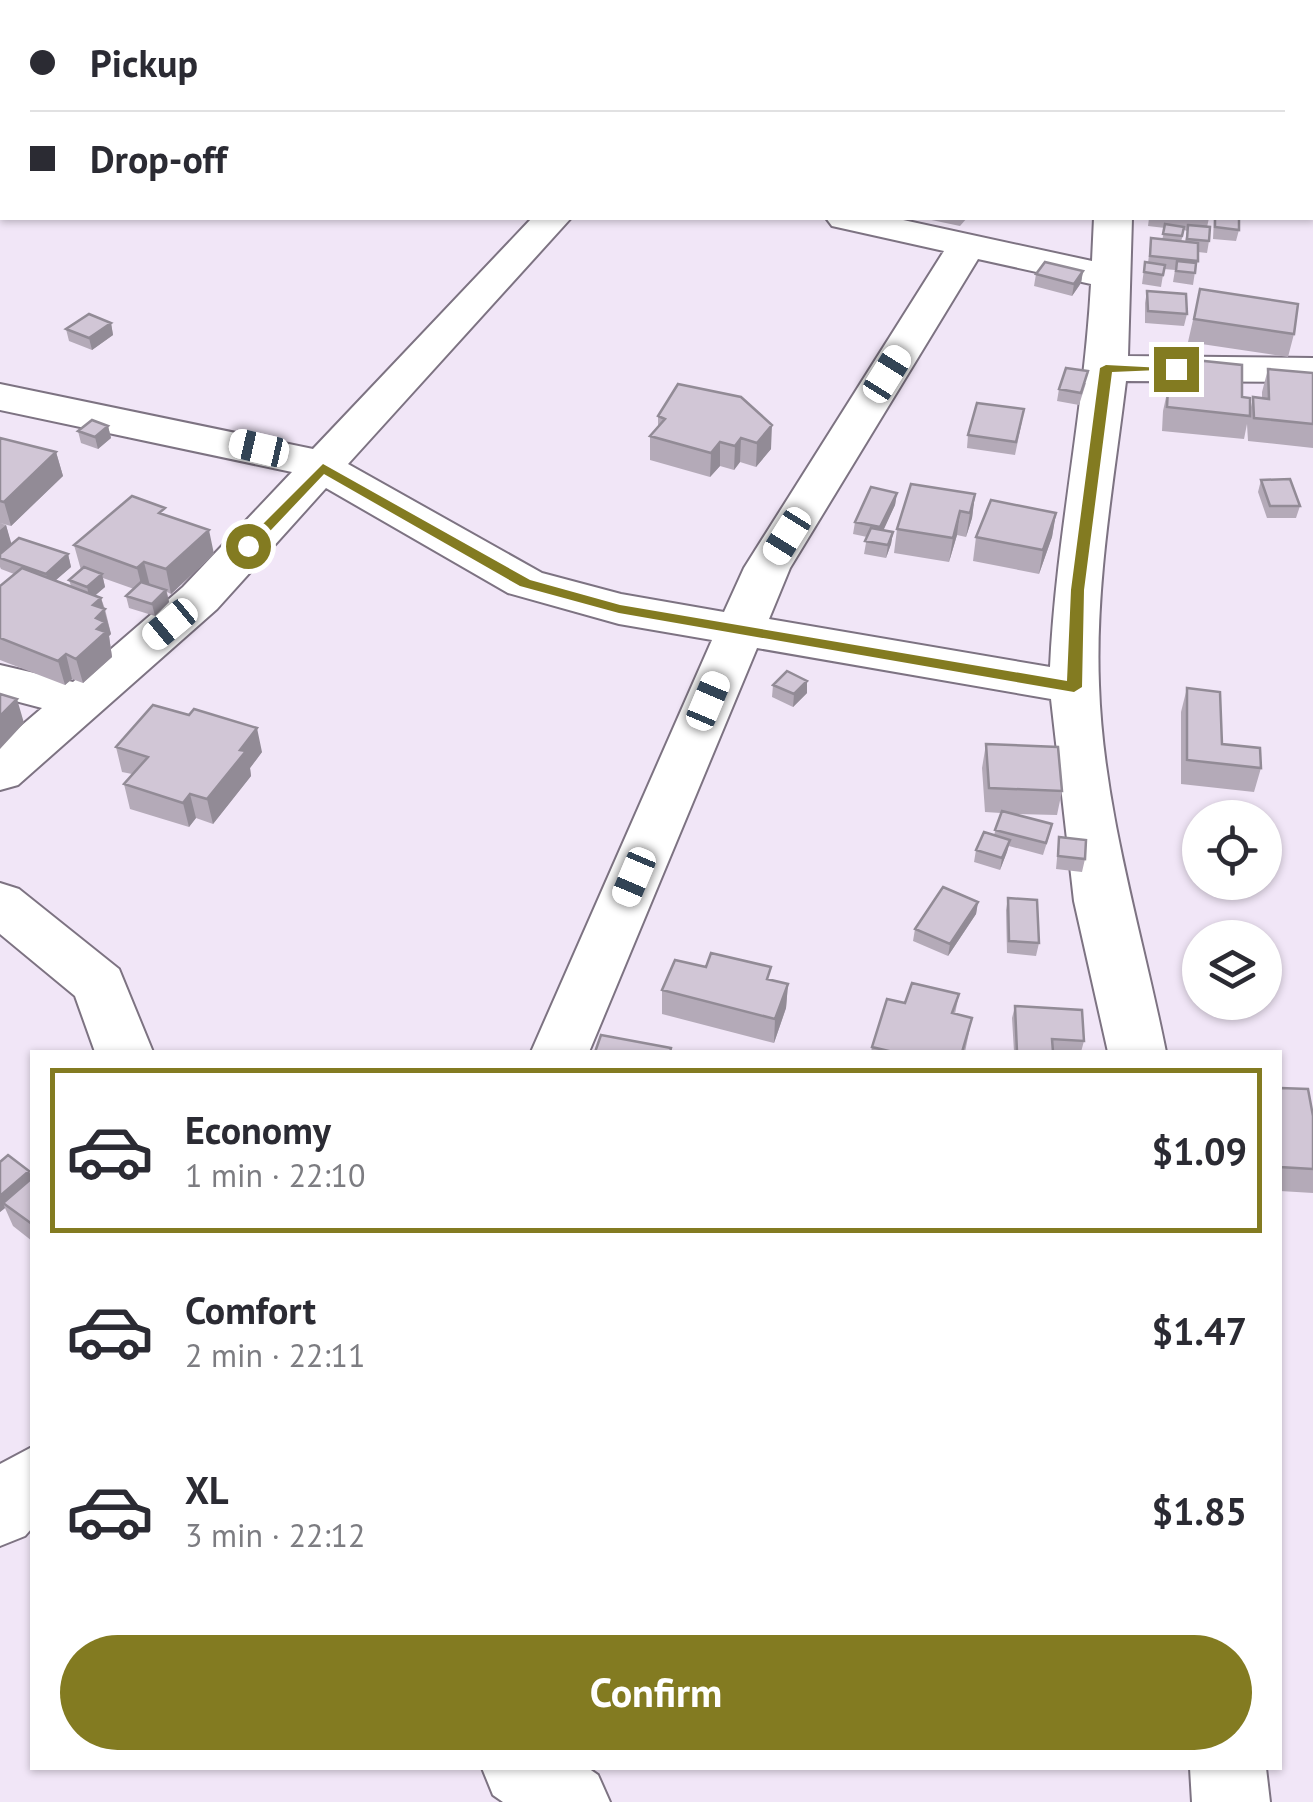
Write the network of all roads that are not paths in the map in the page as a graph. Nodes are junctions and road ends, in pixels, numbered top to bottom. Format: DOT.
graph roads {
  1 [pos="550,220"];
  2 [pos="854,220"];
  3 [pos="1114,220"];
  4 [pos="967,245"];
  5 [pos="1111,277"];
  6 [pos="1106,368"];
  7 [pos="1313,370"];
  8 [pos="0,397"];
  9 [pos="323,468"];
  10 [pos="738,631"];
  11 [pos="0,681"];
  12 [pos="1074,687"];
  13 [pos="79,700"];
  14 [pos="0,772"];
  15 [pos="0,903"];
  16 [pos="123,1050"];
  17 [pos="561,1050"];
  18 [pos="1137,1050"];
  19 [pos="30,1481"];
  20 [pos="0,1513"];
  21 [pos="523,1770"];
  22 [pos="1228,1770"];
  23 [pos="571,1802"];
  24 [pos="1232,1802"];
  1 -- 9 [label="street"];
  2 -- 4 [label="street"];
  3 -- 5 [label="street"];
  4 -- 5 [label="street"];
  4 -- 10 [label="street"];
  5 -- 6 [label="street"];
  6 -- 7 [label="street"];
  6 -- 12 [label="street"];
  8 -- 9 [label="street"];
  9 -- 10 [label="street"];
  9 -- 13 [label="street"];
  10 -- 12 [label="street"];
  10 -- 17 [label="street"];
  11 -- 13 [label="street"];
  12 -- 18 [label="street"];
  13 -- 14 [label="street"];
  15 -- 16 [label="street"];
  19 -- 20 [label="street"];
  21 -- 23 [label="street"];
  22 -- 24 [label="street"];
}
